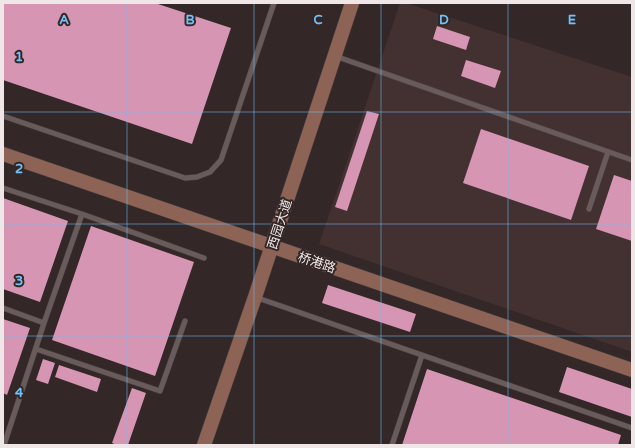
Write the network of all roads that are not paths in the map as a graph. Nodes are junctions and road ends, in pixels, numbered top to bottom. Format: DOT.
graph roads {
  1 [pos="274,3"];
  2 [pos="352,3"];
  3 [pos="334,56"];
  4 [pos="3,116"];
  5 [pos="608,152"];
  6 [pos="3,154"];
  7 [pos="632,160"];
  8 [pos="3,188"];
  9 [pos="589,209"];
  10 [pos="82,214"];
  11 [pos="272,247"];
  12 [pos="204,258"];
  13 [pos="255,297"];
  14 [pos="3,308"];
  15 [pos="185,321"];
  16 [pos="44,323"];
  17 [pos="36,349"];
  18 [pos="422,355"];
  19 [pos="632,370"];
  20 [pos="632,428"];
  21 [pos="4,445"];
  22 [pos="204,445"];
  23 [pos="392,445"];
  1 -- 4 [label="lane"];
  2 -- 3 [label="street, 西园大道"];
  3 -- 5 [label="lane"];
  3 -- 11 [label="street, 西园大道"];
  5 -- 7 [label="lane"];
  5 -- 9 [label="lane"];
  6 -- 11 [label="street, 桥港路"];
  8 -- 10 [label="lane"];
  10 -- 12 [label="lane"];
  10 -- 16 [label="lane"];
  11 -- 13 [label="street, 西园大道"];
  11 -- 19 [label="street, 桥港路"];
  13 -- 18 [label="lane"];
  13 -- 22 [label="street, 西园大道"];
  14 -- 16 [label="lane"];
  15 -- 17 [label="lane"];
  16 -- 17 [label="lane"];
  17 -- 21 [label="lane"];
  18 -- 20 [label="lane"];
  18 -- 23 [label="lane"];
}
